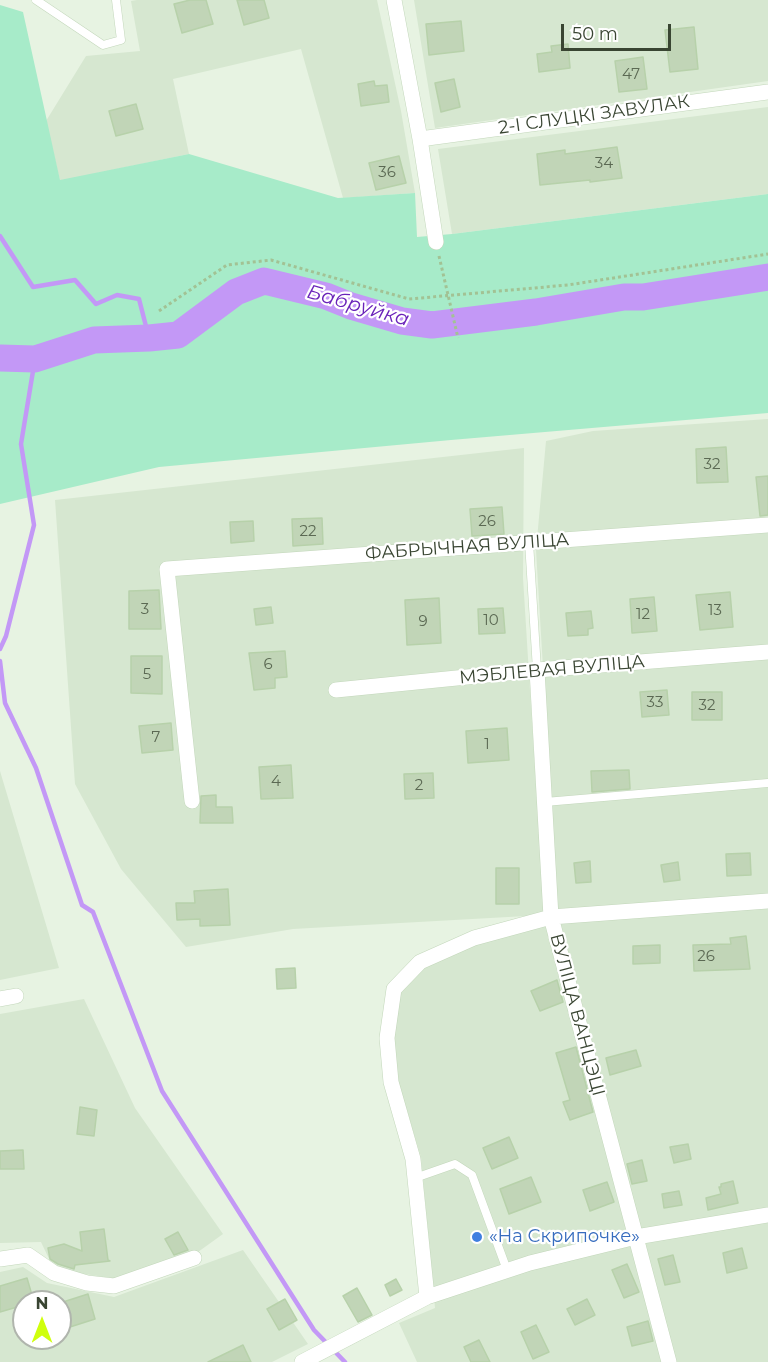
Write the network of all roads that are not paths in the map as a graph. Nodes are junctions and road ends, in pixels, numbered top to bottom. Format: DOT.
graph roads {
  1 [pos="36,0"];
  2 [pos="116,0"];
  3 [pos="394,0"];
  4 [pos="768,92"];
  5 [pos="420,139"];
  6 [pos="436,243"];
  7 [pos="768,525"];
  8 [pos="529,542"];
  9 [pos="768,652"];
  10 [pos="537,670"];
  11 [pos="336,690"];
  12 [pos="768,783"];
  13 [pos="192,801"];
  14 [pos="545,802"];
  15 [pos="768,901"];
  16 [pos="551,917"];
  17 [pos="415,1178"];
  18 [pos="768,1215"];
  19 [pos="636,1238"];
  20 [pos="194,1258"];
  21 [pos="0,1259"];
  22 [pos="507,1270"];
  23 [pos="427,1297"];
  24 [pos="314,1358"];
  25 [pos="669,1362"];
  1 -- 2 [label="lane"];
  3 -- 5 [label="street"];
  4 -- 5 [label="street, 2-І СЛУЦКІ ЗАВУЛАК"];
  5 -- 6 [label="street"];
  7 -- 8 [label="street, ФАБРЫЧНАЯ ВУЛІЦА"];
  8 -- 10 [label="lane"];
  8 -- 13 [label="street, ФАБРЫЧНАЯ ВУЛІЦА"];
  9 -- 10 [label="street, МЭБЛЕВАЯ ВУЛІЦА"];
  10 -- 11 [label="street, МЭБЛЕВАЯ ВУЛІЦА"];
  10 -- 14 [label="street"];
  12 -- 14 [label="lane"];
  14 -- 16 [label="street"];
  15 -- 16 [label="street"];
  16 -- 17 [label="street, ВУЛІЦА ВАНЦЭЦІ"];
  16 -- 19 [label="street, ВУЛІЦА ВАНЦЭЦІ"];
  17 -- 22 [label="lane"];
  17 -- 23 [label="street, ВУЛІЦА ВАНЦЭЦІ"];
  18 -- 19 [label="street"];
  19 -- 22 [label="street"];
  19 -- 25 [label="street, ВУЛІЦА ВАНЦЭЦІ"];
  20 -- 21 [label="street"];
  22 -- 23 [label="street"];
  23 -- 24 [label="street"];
}
